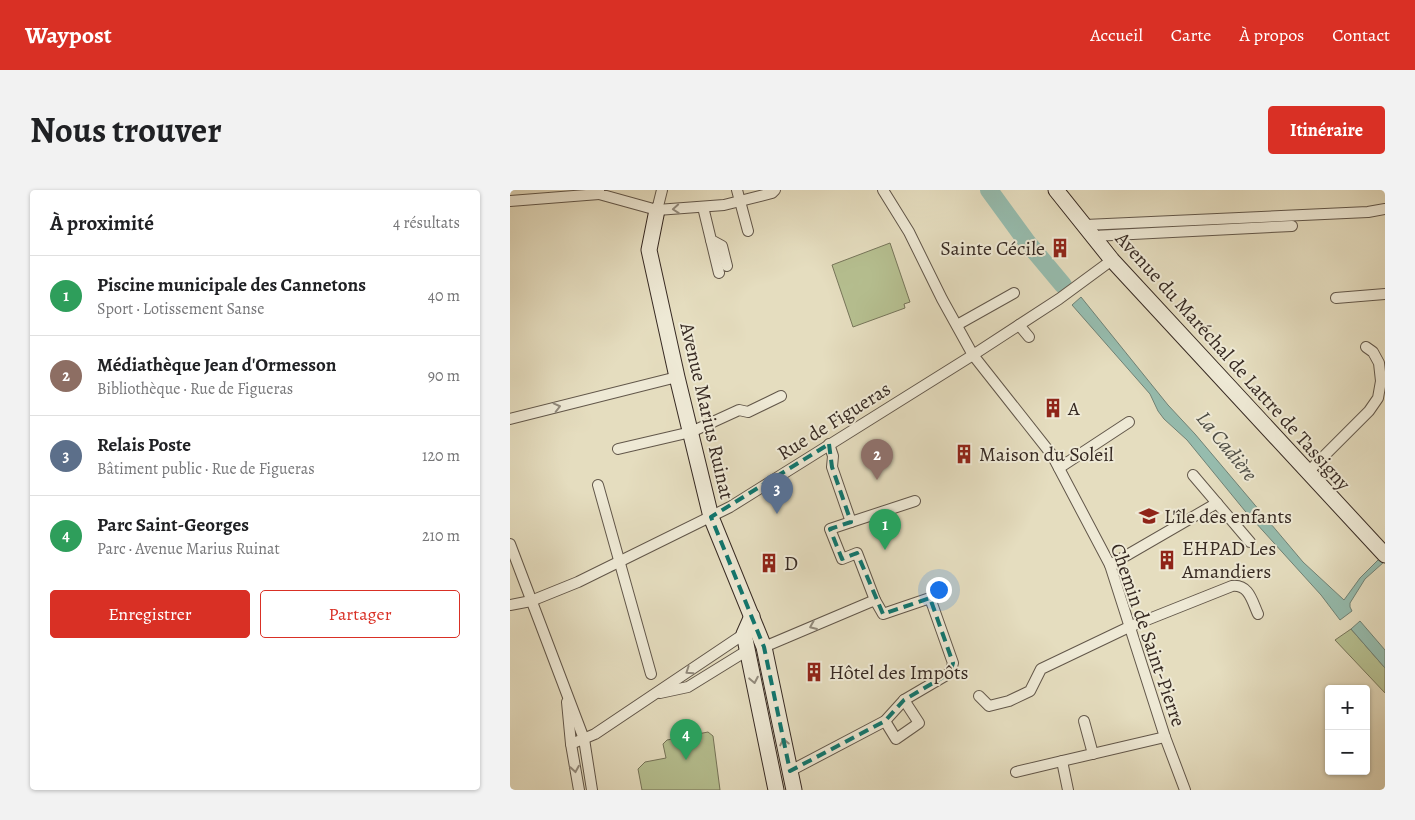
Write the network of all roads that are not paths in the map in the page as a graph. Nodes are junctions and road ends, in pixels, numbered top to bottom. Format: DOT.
graph roads {
  1 [pos="662,190"];
  2 [pos="737,190"];
  3 [pos="774,190"];
  4 [pos="883,190"];
  5 [pos="1056,190"];
  6 [pos="599,192"];
  7 [pos="525,195"];
  8 [pos="510,201"];
  9 [pos="740,201"];
  10 [pos="703,207"];
  11 [pos="1385,209"];
  12 [pos="657,210"];
  13 [pos="1292,226"];
  14 [pos="1088,230"];
  15 [pos="748,231"];
  16 [pos="1112,260"];
  17 [pos="723,269"];
  18 [pos="1014,293"];
  19 [pos="1385,294"];
  20 [pos="1336,298"];
  21 [pos="957,325"];
  22 [pos="1019,325"];
  23 [pos="1028,337"];
  24 [pos="1366,347"];
  25 [pos="973,355"];
  26 [pos="677,377"];
  27 [pos="781,396"];
  28 [pos="510,419"];
  29 [pos="1129,422"];
  30 [pos="691,432"];
  31 [pos="830,444"];
  32 [pos="618,449"];
  33 [pos="1059,468"];
  34 [pos="1308,472"];
  35 [pos="1193,475"];
  36 [pos="598,485"];
  37 [pos="916,501"];
  38 [pos="1217,502"];
  39 [pos="711,517"];
  40 [pos="851,522"];
  41 [pos="1250,542"];
  42 [pos="510,544"];
  43 [pos="1384,554"];
  44 [pos="620,561"];
  45 [pos="1110,565"];
  46 [pos="875,600"];
  47 [pos="531,601"];
  48 [pos="510,605"];
  49 [pos="1258,614"];
  50 [pos="752,616"];
  51 [pos="1130,626"];
  52 [pos="744,634"];
  53 [pos="764,647"];
  54 [pos="748,650"];
  55 [pos="651,674"];
  56 [pos="565,686"];
  57 [pos="654,694"];
  58 [pos="980,696"];
  59 [pos="904,700"];
  60 [pos="1084,721"];
  61 [pos="885,722"];
  62 [pos="1165,737"];
  63 [pos="584,738"];
  64 [pos="571,744"];
  65 [pos="1093,754"];
  66 [pos="1062,761"];
  67 [pos="790,771"];
  68 [pos="1016,772"];
  69 [pos="579,790"];
  70 [pos="592,790"];
  71 [pos="776,790"];
  72 [pos="794,790"];
  73 [pos="1068,790"];
  74 [pos="1186,790"];
  1 -- 12 [label="street"];
  2 -- 9 [label="street"];
  3 -- 9 [label="street"];
  4 -- 21 [label="street, Chemin de Saint-Pierre"];
  5 -- 14 [label="street, Avenue du Maréchal de Lattre de Tassigny"];
  6 -- 7 [label="street"];
  6 -- 12 [label="street"];
  7 -- 8 [label="street"];
  9 -- 10 [label="street"];
  9 -- 15 [label="street"];
  10 -- 12 [label="street, one-way"];
  10 -- 17 [label="street"];
  11 -- 14 [label="street"];
  12 -- 26 [label="street, Avenue Marius Ruinat"];
  13 -- 14 [label="street"];
  14 -- 16 [label="street, Avenue du Maréchal de Lattre de Tassigny"];
  16 -- 22 [label="street, Rue de Figueras"];
  16 -- 34 [label="street, Avenue du Maréchal de Lattre de Tassigny"];
  18 -- 21 [label="street"];
  19 -- 20 [label="street"];
  21 -- 25 [label="street, Chemin de Saint-Pierre"];
  22 -- 23 [label="street"];
  22 -- 25 [label="street, Rue de Figueras"];
  24 -- 34 [label="street"];
  25 -- 31 [label="street, Rue de Figueras"];
  25 -- 33 [label="street, Chemin de Saint-Pierre"];
  28 -- 26 [label="street, one-way"];
  26 -- 30 [label="street, Avenue Marius Ruinat"];
  27 -- 30 [label="street"];
  29 -- 33 [label="street"];
  30 -- 32 [label="street"];
  30 -- 39 [label="street, Avenue Marius Ruinat"];
  31 -- 39 [label="street, Rue de Figueras"];
  31 -- 40 [label="street"];
  33 -- 45 [label="street, Chemin de Saint-Pierre"];
  34 -- 43 [label="street, Avenue du Maréchal de Lattre de Tassigny"];
  35 -- 38 [label="street"];
  36 -- 44 [label="street"];
  37 -- 40 [label="street"];
  38 -- 41 [label="street"];
  38 -- 45 [label="street"];
  39 -- 44 [label="street, Rue de Figueras"];
  39 -- 50 [label="street, Avenue Marius Ruinat"];
  40 -- 46 [label="street"];
  42 -- 47 [label="street"];
  44 -- 47 [label="street, Rue de Figueras"];
  44 -- 55 [label="street"];
  45 -- 51 [label="street, Chemin de Saint-Pierre"];
  46 -- 53 [label="street, one-way"];
  46 -- 59 [label="street"];
  47 -- 48 [label="street, Rue de Figueras"];
  47 -- 56 [label="street"];
  49 -- 51 [label="street"];
  50 -- 52 [label="street"];
  50 -- 53 [label="street, Avenue Marius Ruinat"];
  51 -- 58 [label="street"];
  51 -- 62 [label="street, Chemin de Saint-Pierre"];
  52 -- 54 [label="street"];
  52 -- 57 [label="street, one-way"];
  67 -- 53 [label="street, Avenue Marius Ruinat, one-way"];
  54 -- 57 [label="street"];
  54 -- 71 [label="street, one-way"];
  56 -- 63 [label="street"];
  56 -- 64 [label="street"];
  57 -- 63 [label="street"];
  59 -- 61 [label="street"];
  59 -- 61 [label="street"];
  60 -- 65 [label="street"];
  61 -- 67 [label="street"];
  62 -- 65 [label="street"];
  62 -- 74 [label="street, Chemin de Saint-Pierre"];
  63 -- 64 [label="street"];
  63 -- 70 [label="street"];
  64 -- 69 [label="street, one-way"];
  65 -- 66 [label="street"];
  66 -- 68 [label="street"];
  66 -- 73 [label="street"];
  67 -- 72 [label="street, Avenue Marius Ruinat"];
}
